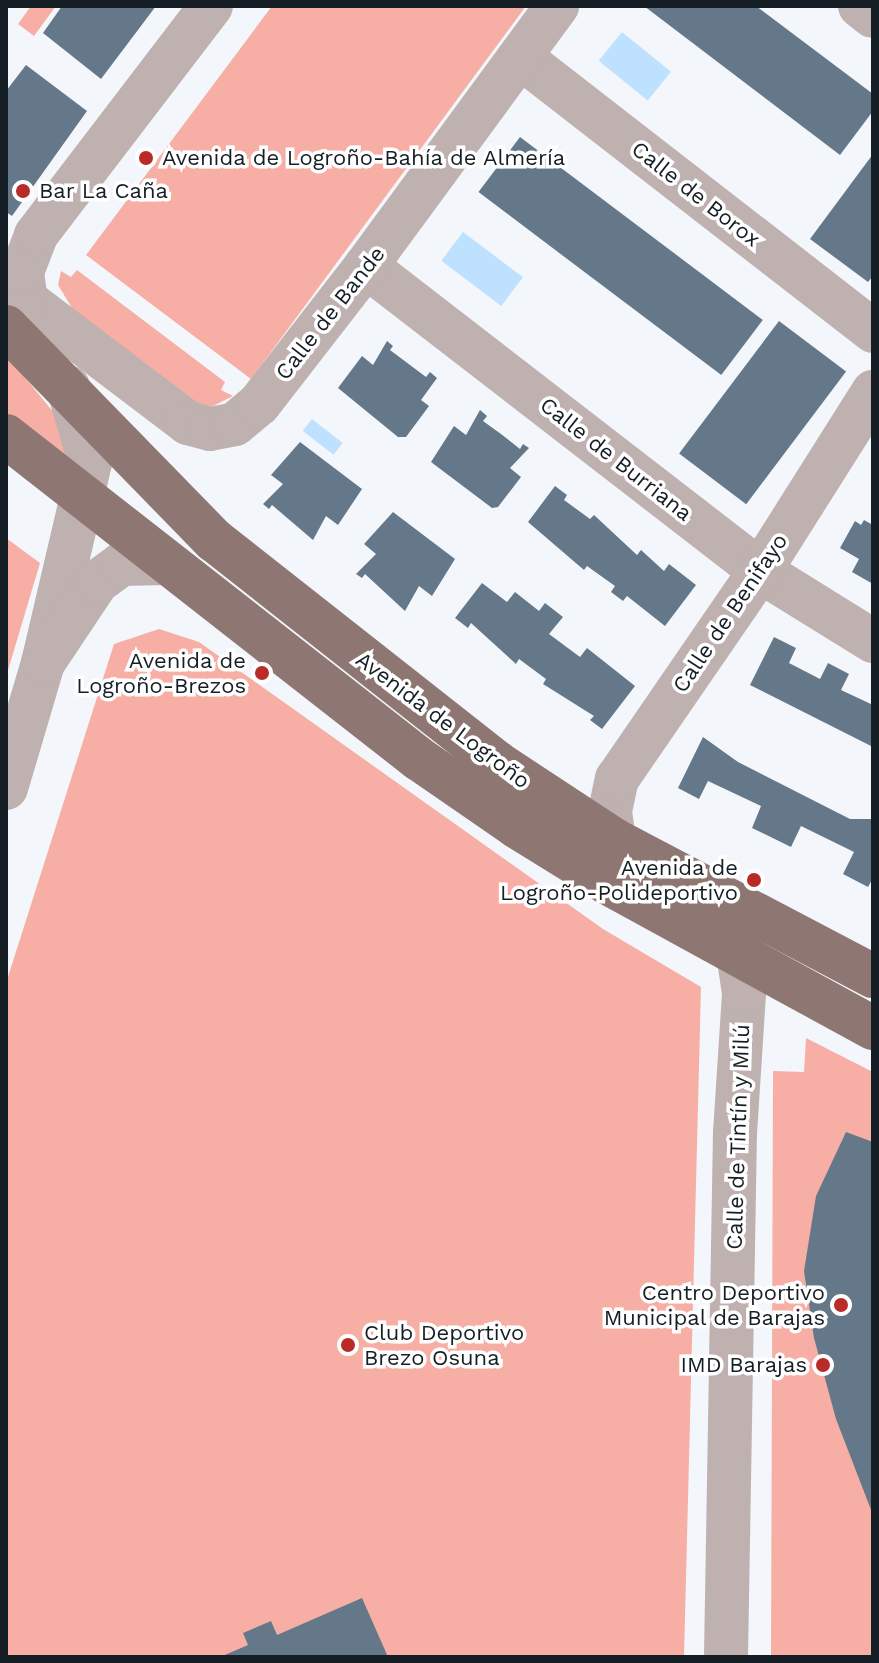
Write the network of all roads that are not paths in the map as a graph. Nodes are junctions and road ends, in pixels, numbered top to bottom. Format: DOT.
graph roads {
  1 [pos="211,6"];
  2 [pos="557,6"];
  3 [pos="860,6"];
  4 [pos="873,16"];
  5 [pos="520,57"];
  6 [pos="366,266"];
  7 [pos="19,306"];
  8 [pos="873,331"];
  9 [pos="69,388"];
  10 [pos="873,392"];
  11 [pos="6,436"];
  12 [pos="84,499"];
  13 [pos="167,563"];
  14 [pos="760,571"];
  15 [pos="873,641"];
  16 [pos="43,663"];
  17 [pos="6,788"];
  18 [pos="614,840"];
  19 [pos="738,953"];
  20 [pos="873,976"];
  21 [pos="873,1028"];
  22 [pos="726,1657"];
  1 -- 7 [label="street"];
  2 -- 5 [label="street, Calle de Bande"];
  3 -- 4 [label="street"];
  5 -- 6 [label="street, Calle de Bande"];
  5 -- 8 [label="street, Calle de Borox"];
  6 -- 7 [label="street, Calle de Bande"];
  6 -- 14 [label="street, Calle de Burriana"];
  7 -- 9 [label="main road, Avenida de Logroño"];
  9 -- 12 [label="street, Avenida de Logroño"];
  9 -- 18 [label="main road, Avenida de Logroño"];
  10 -- 14 [label="street, Calle de Benifayo"];
  11 -- 12 [label="main road, Avenida de Logroño"];
  12 -- 13 [label="main road, Avenida de Logroño"];
  12 -- 16 [label="street, Avenida de Logroño"];
  13 -- 16 [label="street"];
  13 -- 19 [label="main road, Avenida de Logroño"];
  14 -- 15 [label="street, Calle de Burriana"];
  14 -- 18 [label="street, Calle de Benifayo"];
  16 -- 17 [label="street"];
  18 -- 20 [label="main road, Avenida de Logroño"];
  19 -- 21 [label="main road, Avenida de Logroño"];
  19 -- 22 [label="street, Calle de Tintín y Milú"];
}
